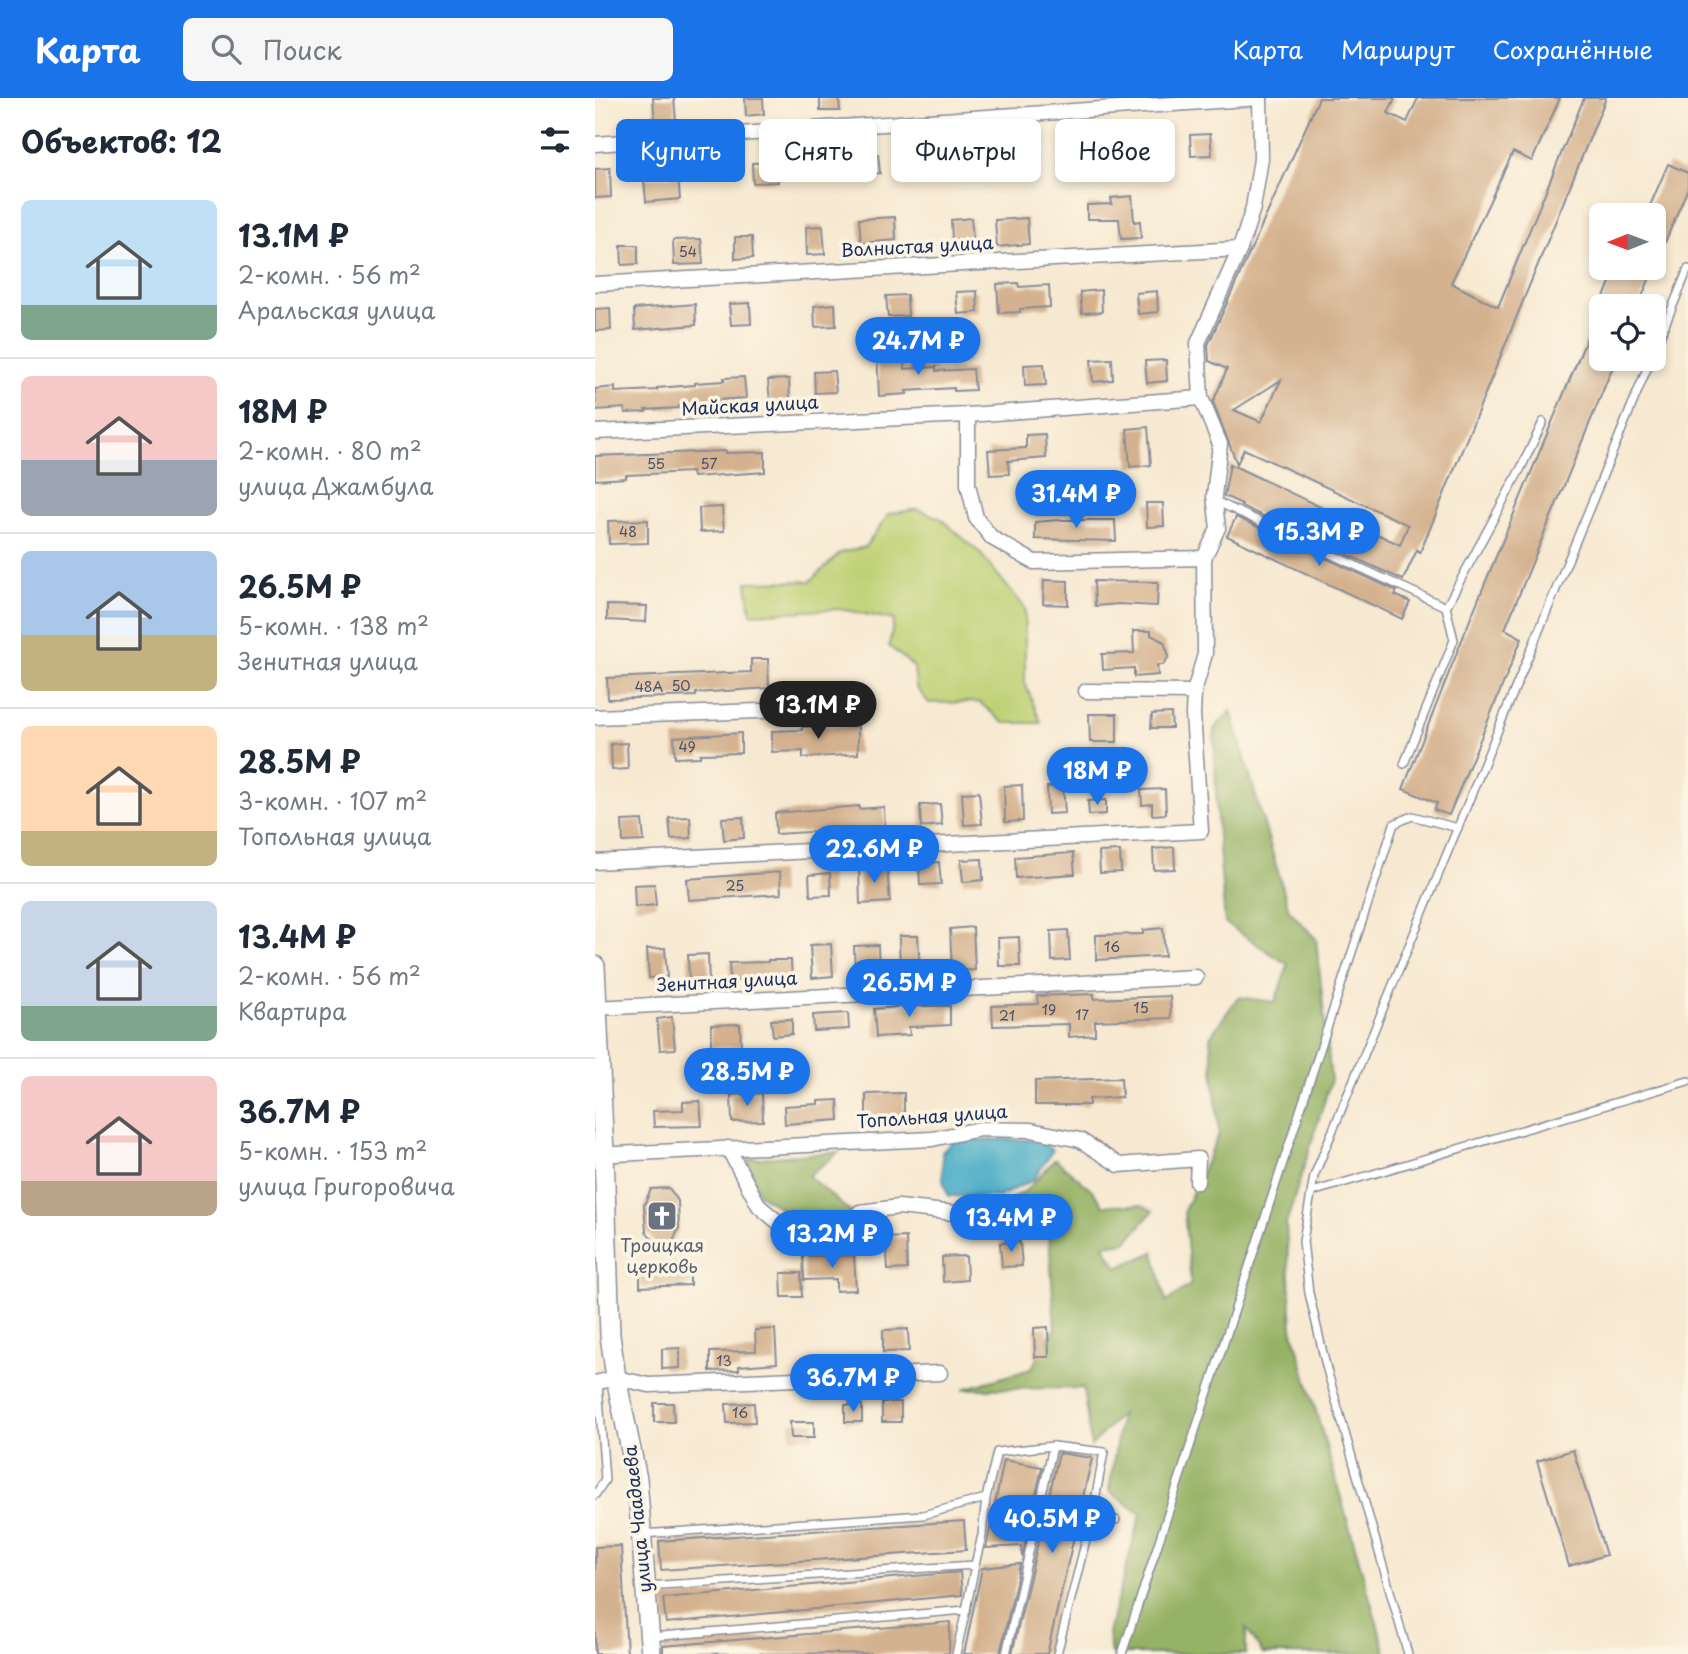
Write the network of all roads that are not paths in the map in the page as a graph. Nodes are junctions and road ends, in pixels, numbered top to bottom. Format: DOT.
graph roads {
  1 [pos="1260,98"];
  2 [pos="595,144"];
  3 [pos="1240,249"];
  4 [pos="1688,269"];
  5 [pos="595,284"];
  6 [pos="1666,323"];
  7 [pos="1646,371"];
  8 [pos="1201,398"];
  9 [pos="968,415"];
  10 [pos="1543,422"];
  11 [pos="595,432"];
  12 [pos="1215,501"];
  13 [pos="1204,558"];
  14 [pos="1446,607"];
  15 [pos="1086,691"];
  16 [pos="1194,692"];
  17 [pos="843,708"];
  18 [pos="595,718"];
  19 [pos="1404,764"];
  20 [pos="1458,828"];
  21 [pos="595,862"];
  22 [pos="595,967"];
  23 [pos="1196,977"];
  24 [pos="596,1008"];
  25 [pos="1688,1081"];
  26 [pos="728,1148"];
  27 [pos="600,1154"];
  28 [pos="1197,1182"];
  29 [pos="1312,1192"];
  30 [pos="601,1214"];
  31 [pos="1010,1219"];
  32 [pos="940,1373"];
  33 [pos="603,1381"];
  34 [pos="1053,1446"];
  35 [pos="595,1495"];
  36 [pos="985,1498"];
  37 [pos="1092,1516"];
  38 [pos="1116,1520"];
  39 [pos="642,1534"];
  40 [pos="975,1565"];
  41 [pos="646,1587"];
  42 [pos="965,1611"];
  43 [pos="650,1646"];
  44 [pos="956,1654"];
  45 [pos="1006,1654"];
  46 [pos="1057,1654"];
  47 [pos="1122,1654"];
  48 [pos="1408,1654"];
  1 -- 2 [label="street"];
  1 -- 3 [label="street"];
  3 -- 5 [label="street, Волнистая улица"];
  3 -- 8 [label="street"];
  4 -- 6 [label="lane"];
  7 -- 20 [label="lane"];
  8 -- 9 [label="street, Майская улица"];
  8 -- 12 [label="street"];
  9 -- 11 [label="street, Майская улица"];
  9 -- 13 [label="street"];
  10 -- 14 [label="lane"];
  12 -- 13 [label="street"];
  12 -- 14 [label="lane"];
  13 -- 16 [label="street"];
  14 -- 19 [label="lane"];
  15 -- 16 [label="street"];
  16 -- 21 [label="street"];
  17 -- 18 [label="street"];
  20 -- 29 [label="lane"];
  20 -- 47 [label="lane"];
  22 -- 24 [label="street, улица Чаадаева"];
  23 -- 24 [label="street, Зенитная улица"];
  24 -- 27 [label="street, улица Чаадаева"];
  25 -- 29 [label="lane"];
  26 -- 27 [label="street, Топольная улица"];
  26 -- 28 [label="street, Топольная улица"];
  26 -- 31 [label="street"];
  27 -- 30 [label="street, улица Чаадаева"];
  29 -- 48 [label="lane"];
  30 -- 33 [label="street, улица Чаадаева"];
  32 -- 33 [label="street"];
  33 -- 35 [label="lane"];
  33 -- 39 [label="street, улица Чаадаева"];
  34 -- 36 [label="lane"];
  34 -- 37 [label="lane"];
  34 -- 45 [label="lane"];
  36 -- 39 [label="lane"];
  36 -- 40 [label="lane"];
  37 -- 38 [label="lane"];
  37 -- 46 [label="lane"];
  39 -- 41 [label="street, улица Чаадаева"];
  40 -- 41 [label="lane"];
  40 -- 42 [label="lane"];
  41 -- 43 [label="street, улица Чаадаева"];
  42 -- 43 [label="lane"];
  42 -- 44 [label="lane"];
}
